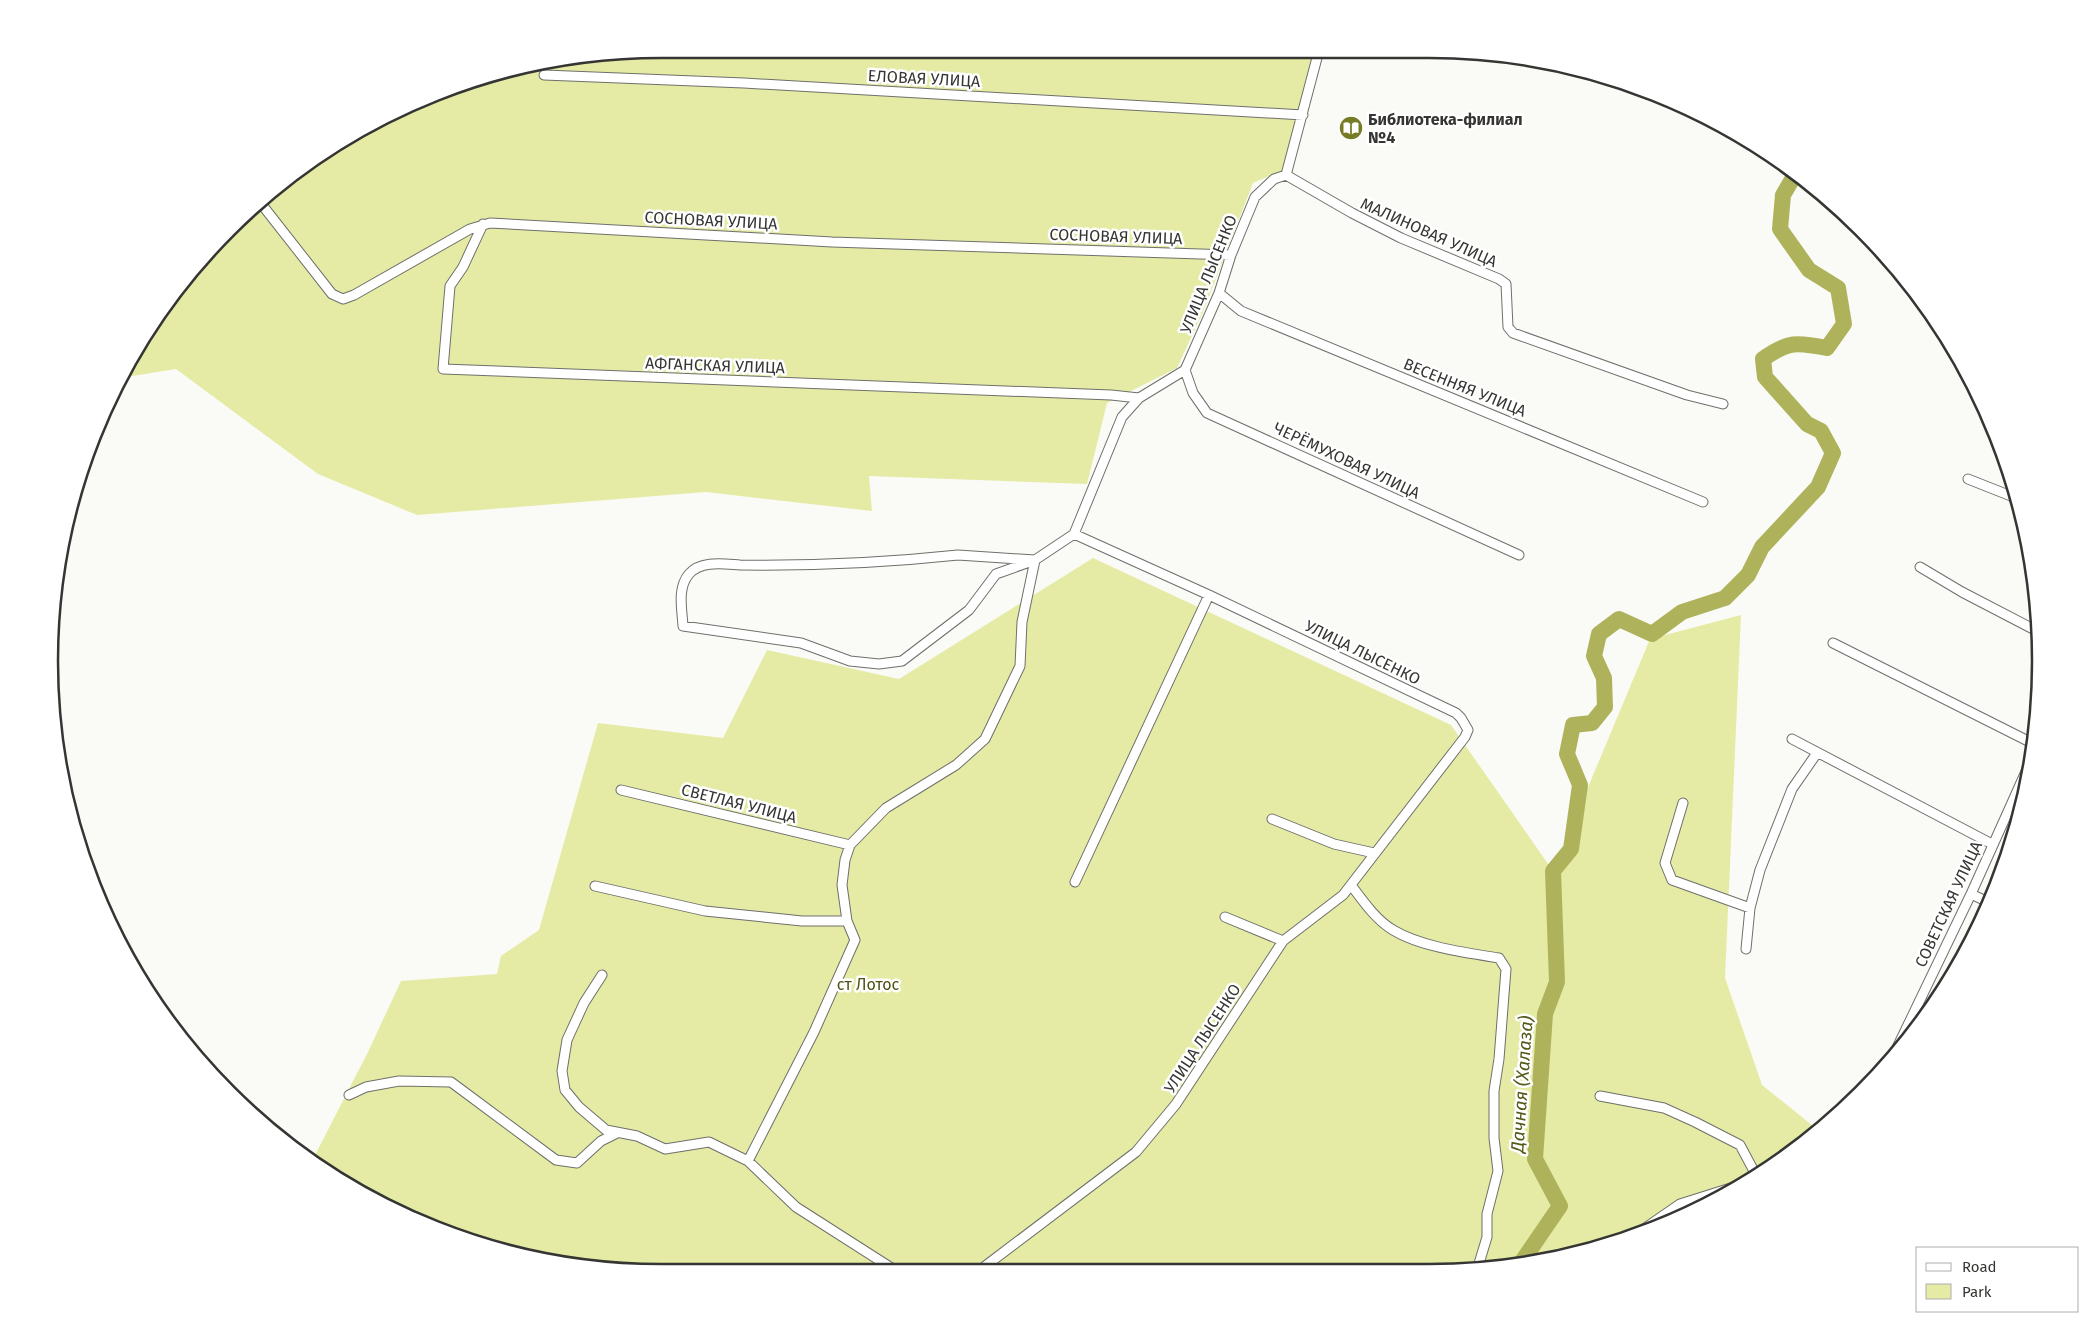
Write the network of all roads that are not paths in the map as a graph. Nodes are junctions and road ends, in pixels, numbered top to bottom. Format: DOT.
graph roads {
  1 [pos="1317,58"];
  2 [pos="544,75"];
  3 [pos="1303,115"];
  4 [pos="1286,175"];
  5 [pos="263,207"];
  6 [pos="483,224"];
  7 [pos="1231,255"];
  8 [pos="1219,293"];
  9 [pos="1186,370"];
  10 [pos="1139,398"];
  11 [pos="1724,404"];
  12 [pos="1968,479"];
  13 [pos="2008,495"];
  14 [pos="1703,502"];
  15 [pos="1074,534"];
  16 [pos="1519,555"];
  17 [pos="1035,560"];
  18 [pos="1920,567"];
  19 [pos="1209,595"];
  20 [pos="2030,628"];
  21 [pos="1833,643"];
  22 [pos="1792,739"];
  23 [pos="2026,740"];
  24 [pos="1817,753"];
  25 [pos="2018,789"];
  26 [pos="621,790"];
  27 [pos="1683,803"];
  28 [pos="1272,819"];
  29 [pos="1992,844"];
  30 [pos="850,845"];
  31 [pos="1374,853"];
  32 [pos="1076,882"];
  33 [pos="1351,885"];
  34 [pos="595,886"];
  35 [pos="1971,894"];
  36 [pos="1982,899"];
  37 [pos="1750,908"];
  38 [pos="1225,917"];
  39 [pos="847,921"];
  40 [pos="1283,941"];
  41 [pos="1746,949"];
  42 [pos="602,975"];
  43 [pos="1906,1029"];
  44 [pos="349,1096"];
  45 [pos="1600,1096"];
  46 [pos="616,1133"];
  47 [pos="748,1161"];
  48 [pos="1753,1169"];
  49 [pos="1709,1195"];
  50 [pos="1658,1220"];
  51 [pos="1480,1262"];
  52 [pos="885,1264"];
  53 [pos="988,1264"];
  1 -- 3 [label="street"];
  2 -- 3 [label="street, ЕЛОВАЯ УЛИЦА"];
  3 -- 4 [label="street"];
  4 -- 7 [label="street, УЛИЦА ЛЫСЕНКО"];
  4 -- 11 [label="street, МАЛИНОВАЯ УЛИЦА"];
  5 -- 6 [label="street, СОСНОВАЯ УЛИЦА"];
  6 -- 7 [label="street, СОСНОВАЯ УЛИЦА"];
  6 -- 10 [label="street, АФГАНСКАЯ УЛИЦА"];
  7 -- 8 [label="street, УЛИЦА ЛЫСЕНКО"];
  8 -- 9 [label="street, УЛИЦА ЛЫСЕНКО"];
  8 -- 14 [label="street, ВЕСЕННЯЯ УЛИЦА"];
  9 -- 10 [label="street"];
  9 -- 16 [label="street, ЧЕРЁМУХОВАЯ УЛИЦА"];
  10 -- 15 [label="street"];
  12 -- 13 [label="street"];
  15 -- 17 [label="street"];
  15 -- 19 [label="street, УЛИЦА ЛЫСЕНКО"];
  17 -- 17 [label="street"];
  17 -- 30 [label="street"];
  18 -- 20 [label="street"];
  19 -- 31 [label="street, УЛИЦА ЛЫСЕНКО"];
  19 -- 32 [label="street"];
  21 -- 23 [label="street"];
  22 -- 24 [label="street"];
  24 -- 29 [label="street"];
  24 -- 37 [label="street"];
  25 -- 29 [label="street, СОВЕТСКАЯ УЛИЦА"];
  26 -- 30 [label="street, СВЕТЛАЯ УЛИЦА"];
  27 -- 37 [label="street"];
  28 -- 31 [label="street"];
  29 -- 35 [label="street, СОВЕТСКАЯ УЛИЦА"];
  30 -- 39 [label="street"];
  31 -- 33 [label="street, УЛИЦА ЛЫСЕНКО"];
  33 -- 40 [label="street, УЛИЦА ЛЫСЕНКО"];
  33 -- 51 [label="street"];
  34 -- 39 [label="street"];
  35 -- 36 [label="street"];
  35 -- 43 [label="street, СОВЕТСКАЯ УЛИЦА"];
  37 -- 41 [label="street"];
  38 -- 40 [label="street"];
  39 -- 47 [label="street"];
  40 -- 53 [label="street, УЛИЦА ЛЫСЕНКО"];
  42 -- 46 [label="street"];
  44 -- 46 [label="street"];
  45 -- 48 [label="street"];
  46 -- 47 [label="street"];
  47 -- 52 [label="street"];
  49 -- 50 [label="street"];
}
